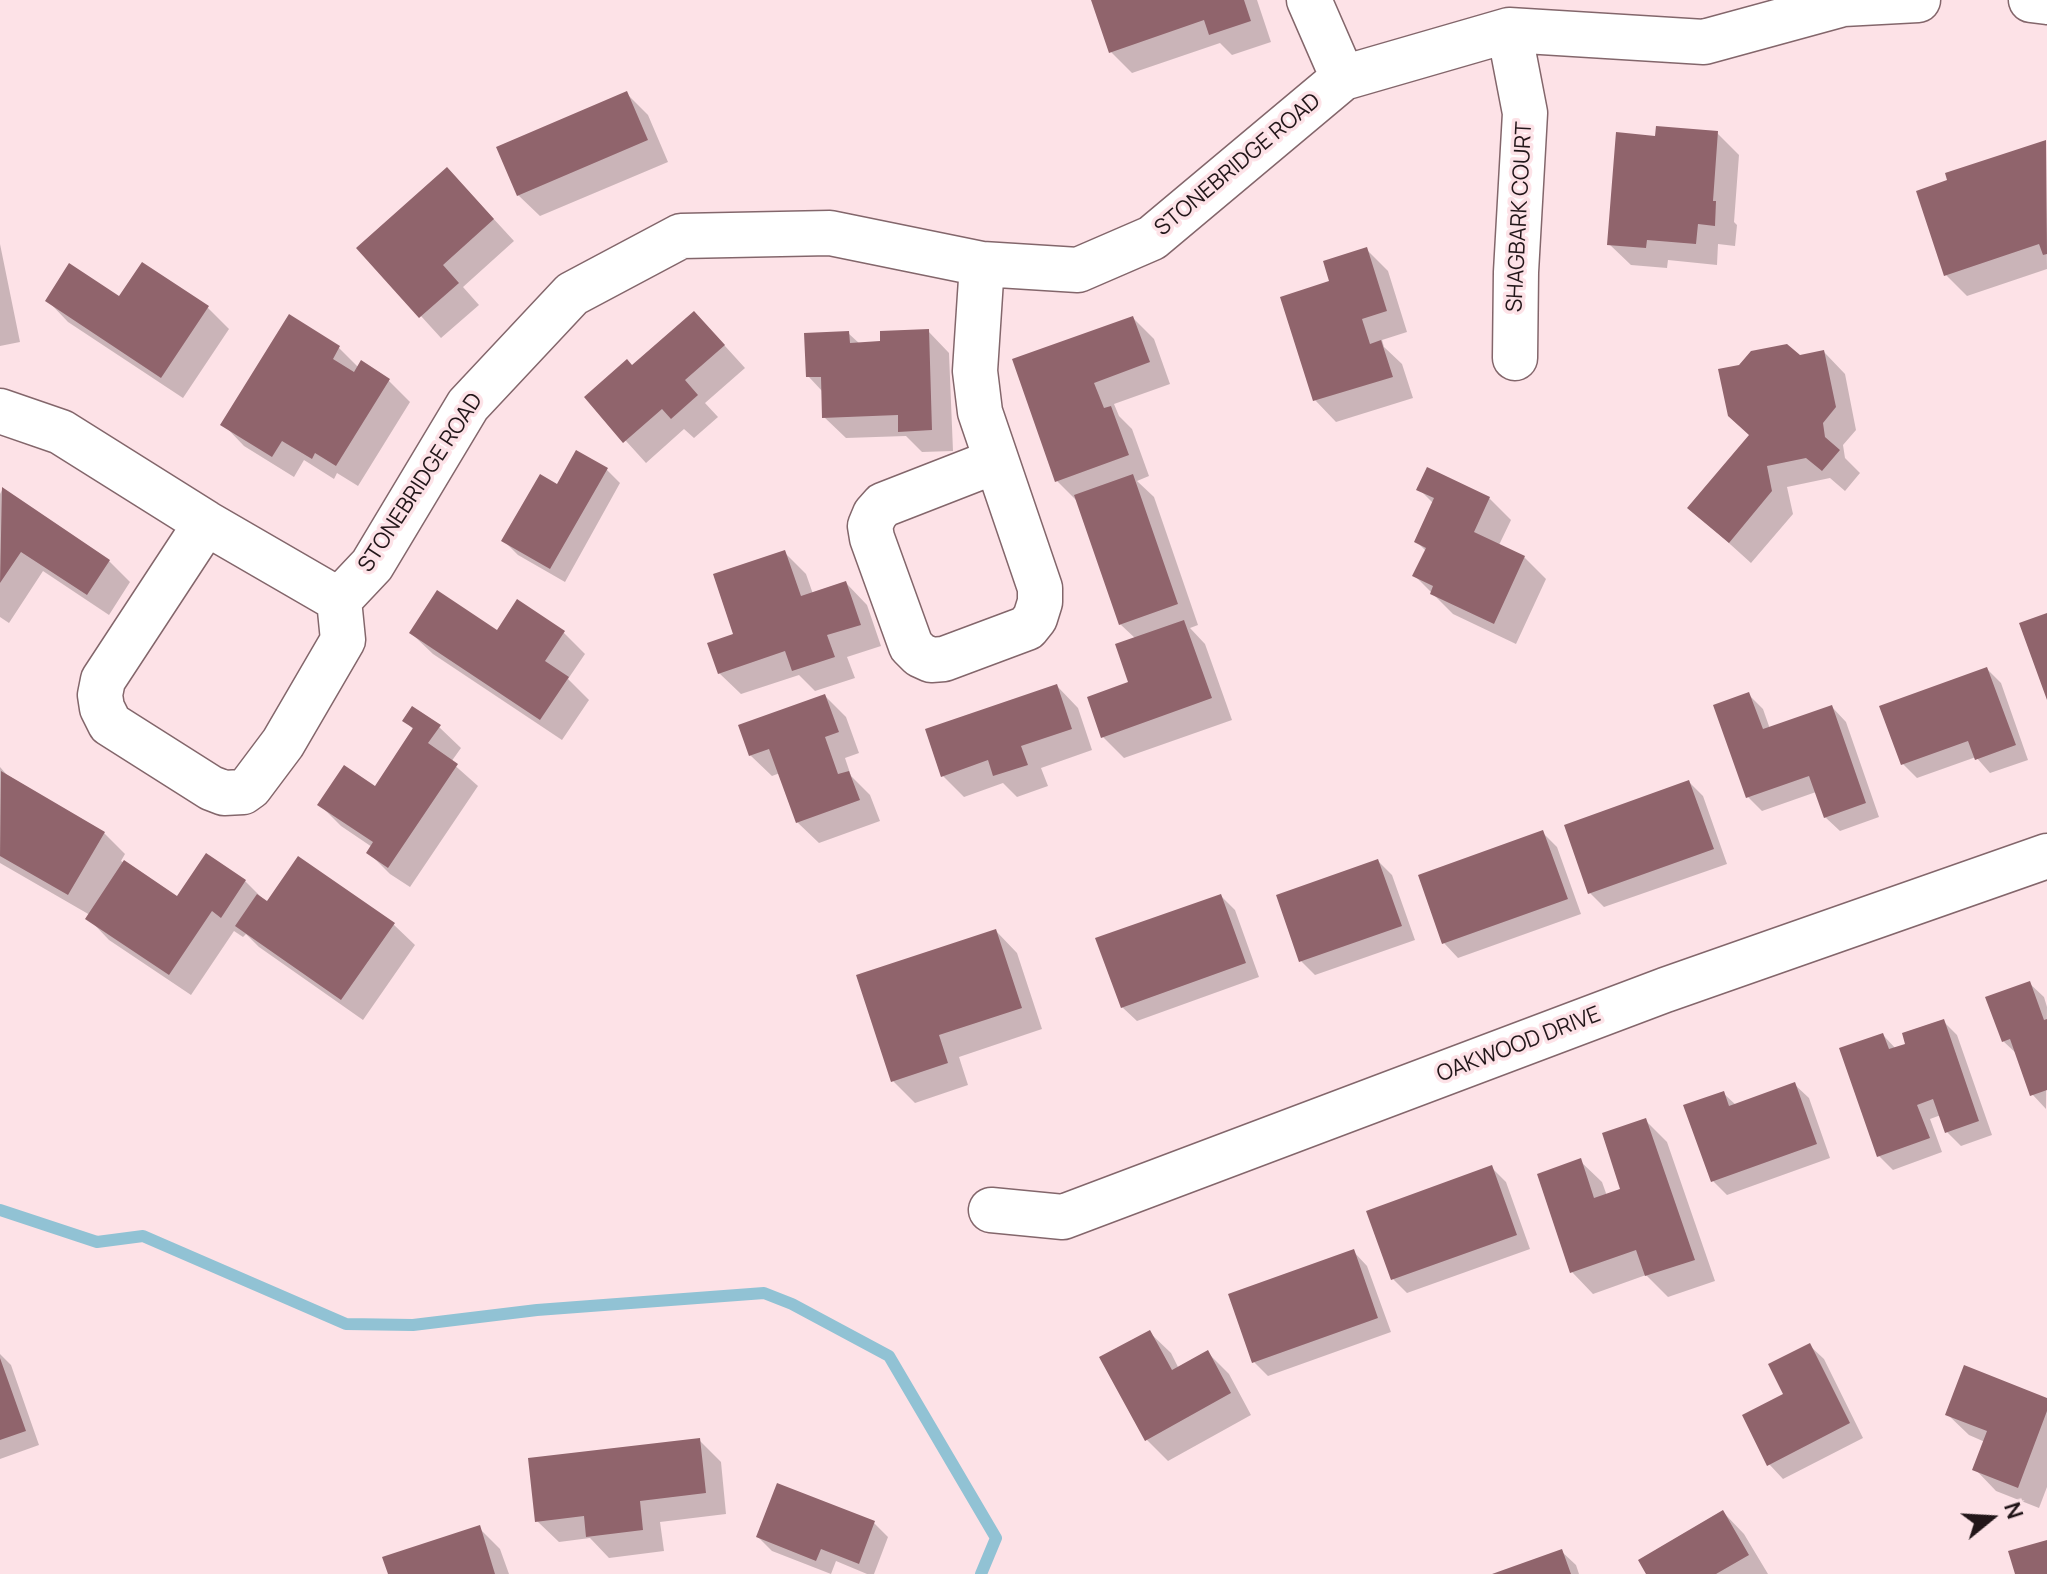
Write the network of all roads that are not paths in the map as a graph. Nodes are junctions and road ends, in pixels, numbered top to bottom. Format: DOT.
graph roads {
  1 [pos="1309,0"];
  2 [pos="1918,0"];
  3 [pos="2031,0"];
  4 [pos="2047,2"];
  5 [pos="1509,30"];
  6 [pos="1343,78"];
  7 [pos="982,264"];
  8 [pos="1515,358"];
  9 [pos="0,411"];
  10 [pos="996,461"];
  11 [pos="206,523"];
  12 [pos="339,600"];
  13 [pos="2047,856"];
  14 [pos="991,1210"];
  1 -- 6 [label="street"];
  2 -- 5 [label="street, STONEBRIDGE ROAD"];
  3 -- 4 [label="street"];
  5 -- 6 [label="street, STONEBRIDGE ROAD"];
  5 -- 8 [label="street, SHAGBARK COURT"];
  6 -- 7 [label="street, STONEBRIDGE ROAD"];
  7 -- 10 [label="street"];
  7 -- 12 [label="street, STONEBRIDGE ROAD"];
  9 -- 11 [label="street"];
  10 -- 10 [label="street"];
  11 -- 12 [label="street"];
  11 -- 12 [label="street"];
  13 -- 14 [label="street, OAKWOOD DRIVE"];
}
